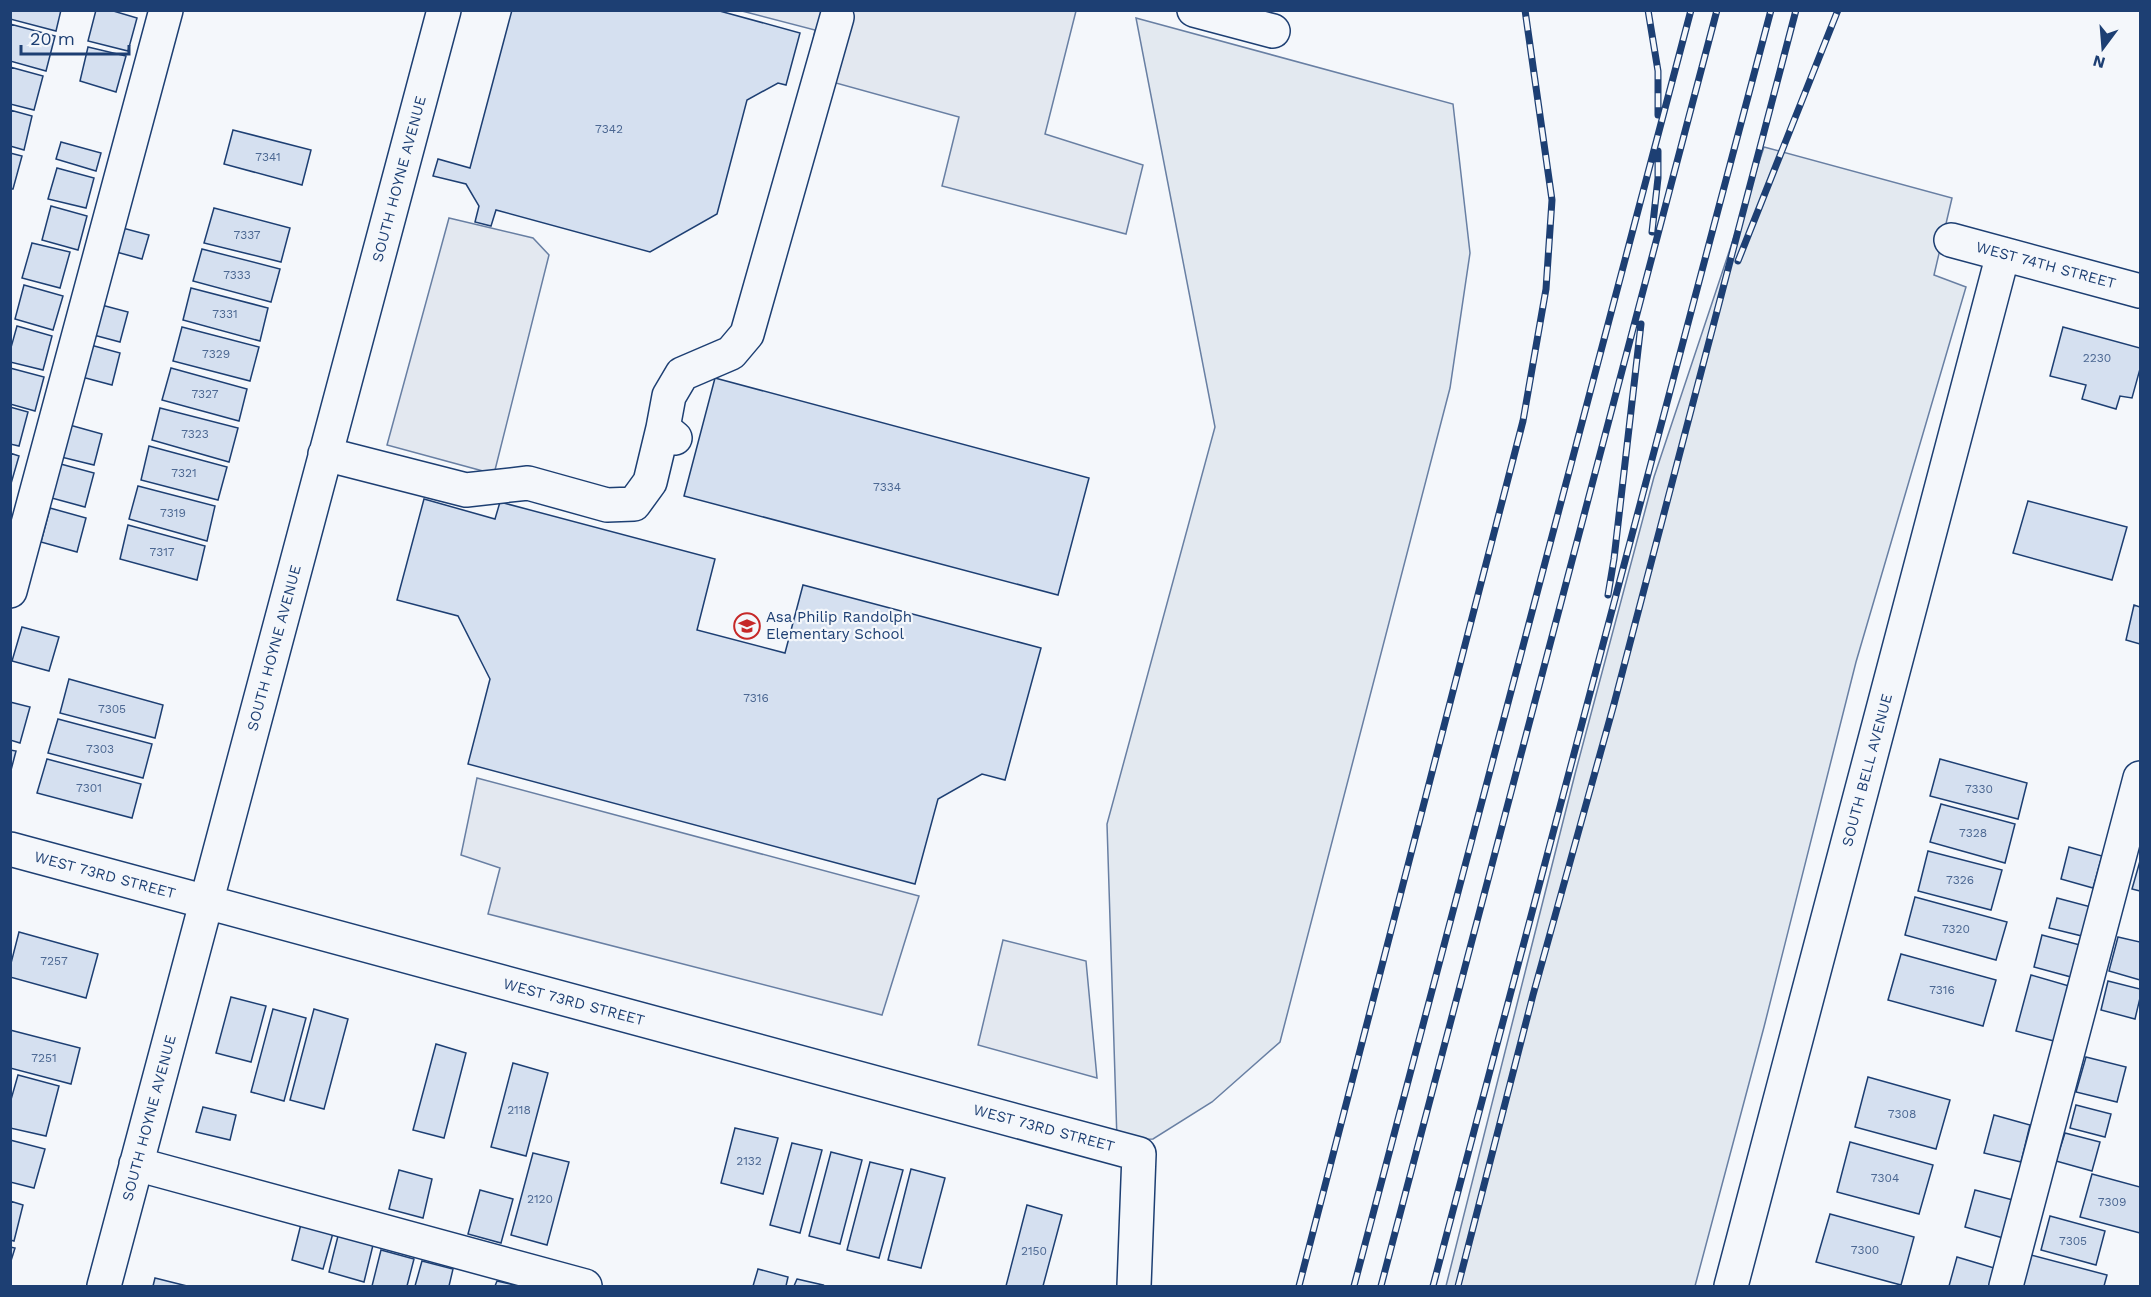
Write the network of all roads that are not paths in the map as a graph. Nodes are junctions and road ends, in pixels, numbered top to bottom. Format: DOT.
graph roads {
  1 [pos="166,10"];
  2 [pos="444,10"];
  3 [pos="1194,10"];
  4 [pos="837,17"];
  5 [pos="1273,31"];
  6 [pos="1951,240"];
  7 [pos="2003,254"];
  8 [pos="2140,291"];
  9 [pos="325,454"];
  10 [pos="10,591"];
  11 [pos="2140,778"];
  12 [pos="10,849"];
  13 [pos="206,902"];
  14 [pos="136,1164"];
  15 [pos="104,1287"];
  16 [pos="585,1287"];
  17 [pos="1134,1287"];
  18 [pos="1731,1287"];
  19 [pos="2006,1287"];
  1 -- 10 [label="street"];
  2 -- 9 [label="street, SOUTH HOYNE AVENUE"];
  3 -- 5 [label="street"];
  4 -- 9 [label="street"];
  6 -- 7 [label="street, WEST 74TH STREET"];
  7 -- 8 [label="street, WEST 74TH STREET"];
  7 -- 18 [label="street, SOUTH BELL AVENUE"];
  9 -- 13 [label="street, SOUTH HOYNE AVENUE"];
  11 -- 19 [label="street"];
  12 -- 13 [label="street, WEST 73RD STREET"];
  13 -- 14 [label="street, SOUTH HOYNE AVENUE"];
  13 -- 17 [label="street, WEST 73RD STREET"];
  14 -- 15 [label="street, SOUTH HOYNE AVENUE"];
  14 -- 16 [label="street"];
}
